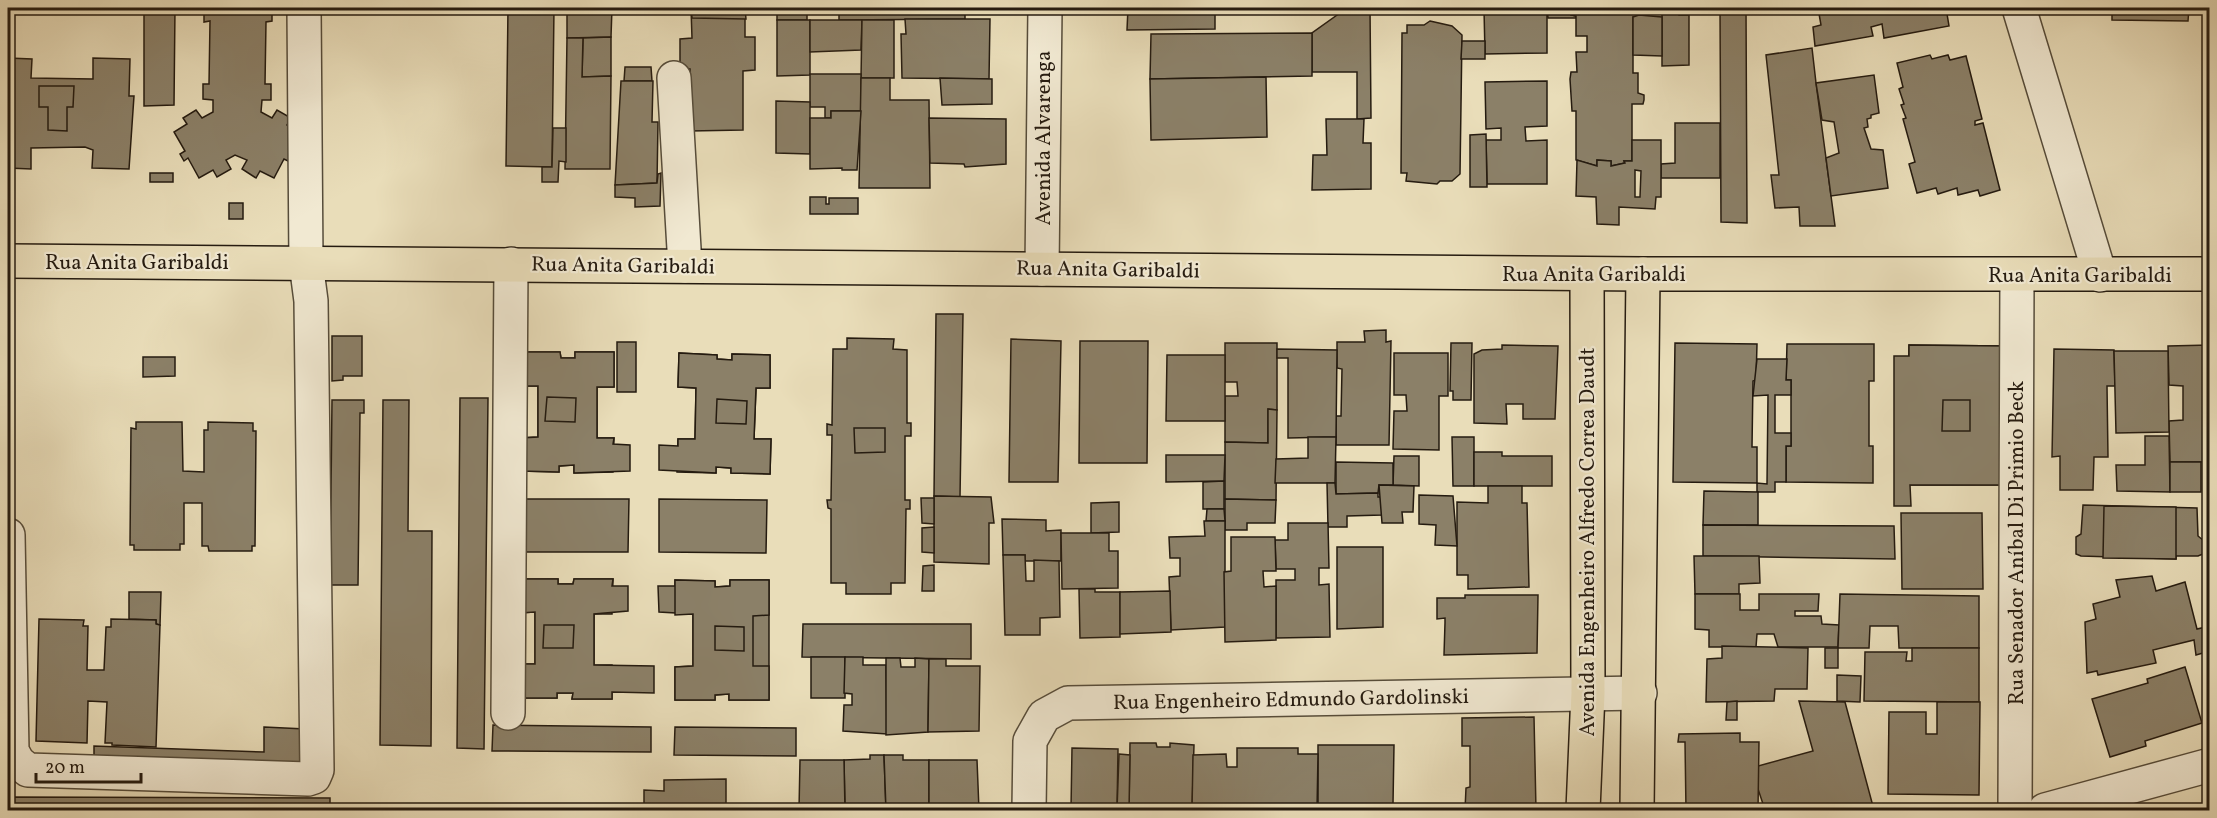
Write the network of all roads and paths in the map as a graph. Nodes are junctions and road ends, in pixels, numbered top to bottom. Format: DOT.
graph roads {
  1 [pos="304,8"];
  2 [pos="1044,8"];
  3 [pos="2019,8"];
  4 [pos="675,78"];
  5 [pos="8,261"];
  6 [pos="306,263"];
  7 [pos="511,264"];
  8 [pos="685,266"];
  9 [pos="1042,269"];
  10 [pos="1587,274"];
  11 [pos="1643,274"];
  12 [pos="2210,274"];
  13 [pos="2018,275"];
  14 [pos="2100,275"];
  15 [pos="8,535"];
  16 [pos="1588,693"];
  17 [pos="1640,693"];
  18 [pos="508,713"];
  19 [pos="2210,765"];
  20 [pos="1029,810"];
  21 [pos="1583,810"];
  22 [pos="1637,810"];
  23 [pos="2014,810"];
  24 [pos="2045,810"];
  1 -- 6 [label="street"];
  2 -- 9 [label="street, Avenida Alvarenga"];
  3 -- 14 [label="street"];
  4 -- 8 [label="street"];
  5 -- 6 [label="main road, Rua Anita Garibaldi"];
  6 -- 7 [label="main road, Rua Anita Garibaldi"];
  6 -- 15 [label="street"];
  7 -- 8 [label="main road, Rua Anita Garibaldi"];
  7 -- 18 [label="street"];
  8 -- 9 [label="main road, Rua Anita Garibaldi"];
  9 -- 10 [label="main road, Rua Anita Garibaldi"];
  10 -- 11 [label="main road, Rua Anita Garibaldi"];
  10 -- 16 [label="main road, Avenida Engenheiro Alfredo Correa Daudt"];
  11 -- 13 [label="main road, Rua Anita Garibaldi"];
  11 -- 17 [label="main road"];
  12 -- 14 [label="main road, Rua Anita Garibaldi"];
  13 -- 14 [label="main road, Rua Anita Garibaldi"];
  13 -- 23 [label="street, Rua Senador Aníbal Di Primio Beck"];
  16 -- 17 [label="street, Rua Engenheiro Edmundo Gardolinski"];
  16 -- 20 [label="street, Rua Engenheiro Edmundo Gardolinski"];
  16 -- 21 [label="main road, Avenida Engenheiro Alfredo Correa Daudt"];
  17 -- 22 [label="main road"];
  19 -- 24 [label="street"];
}
